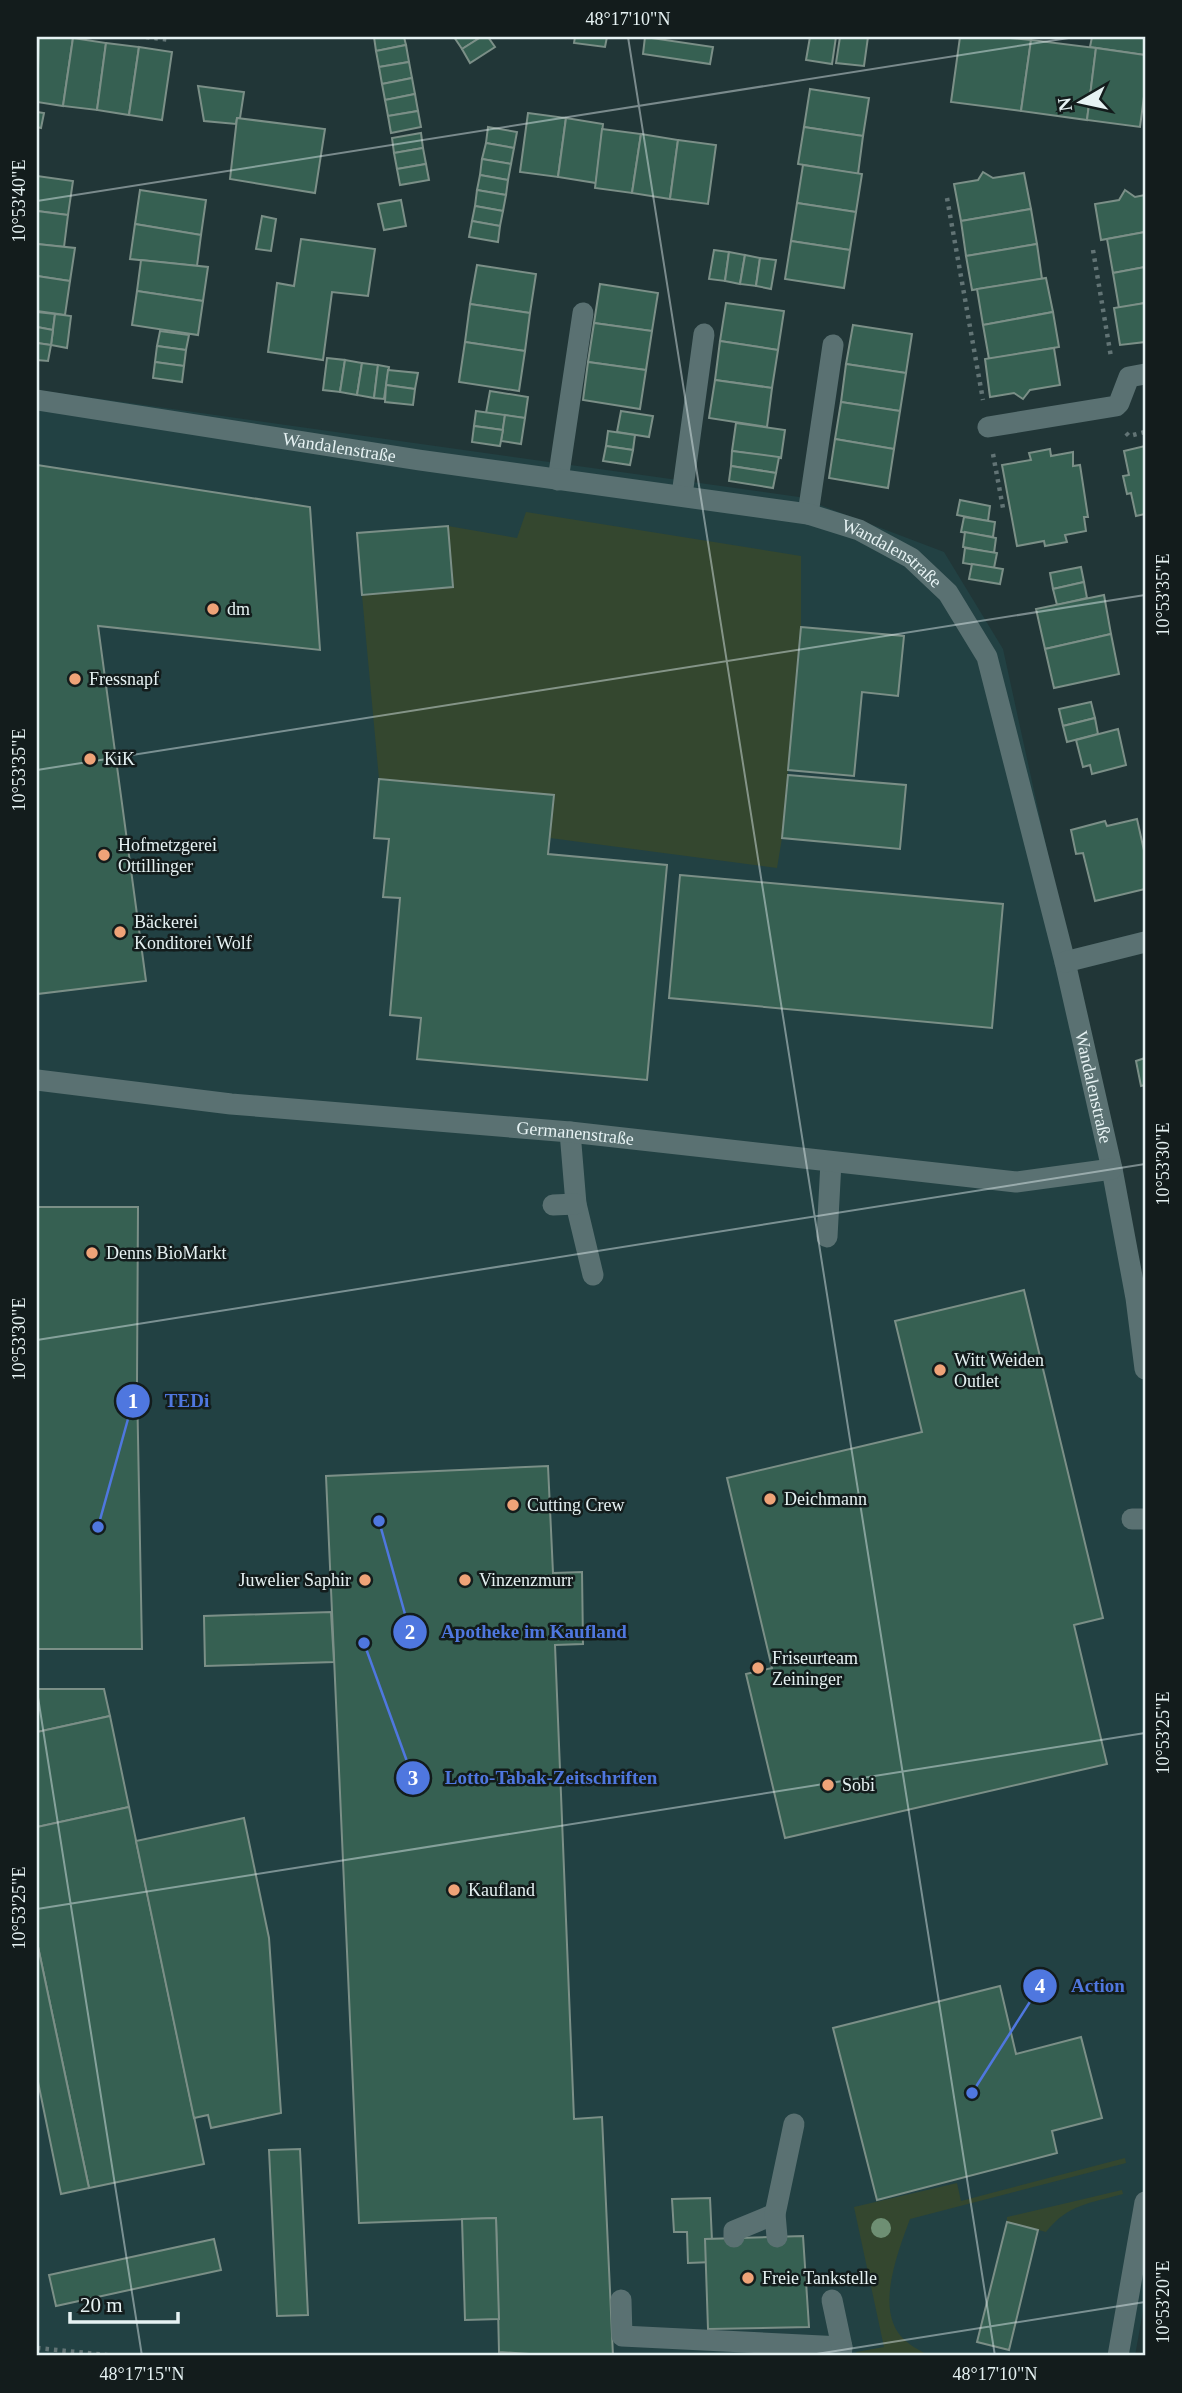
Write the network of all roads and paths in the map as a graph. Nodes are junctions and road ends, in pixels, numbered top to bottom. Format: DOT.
graph roads {
  1 [pos="146,37"];
  2 [pos="170,40"];
  3 [pos="947,198"];
  4 [pos="1093,250"];
  5 [pos="583,313"];
  6 [pos="704,334"];
  7 [pos="833,345"];
  8 [pos="1145,374"];
  9 [pos="37,400"];
  10 [pos="1119,403"];
  11 [pos="988,427"];
  12 [pos="558,480"];
  13 [pos="682,495"];
  14 [pos="1003,508"];
  15 [pos="808,514"];
  16 [pos="1145,942"];
  17 [pos="1065,962"];
  18 [pos="37,1080"];
  19 [pos="570,1132"];
  20 [pos="831,1161"];
  21 [pos="1112,1170"];
  22 [pos="553,1205"];
  23 [pos="576,1205"];
  24 [pos="827,1237"];
  25 [pos="593,1275"];
  26 [pos="1145,1368"];
  27 [pos="794,2124"];
  28 [pos="1145,2202"];
  29 [pos="775,2214"];
  30 [pos="734,2237"];
  31 [pos="776,2237"];
  32 [pos="621,2300"];
  33 [pos="832,2300"];
  34 [pos="37,2348"];
  35 [pos="841,2352"];
  36 [pos="117,2356"];
  37 [pos="1118,2356"];
  1 -- 2 [label="path"];
  3 -- 11 [label="path"];
  4 -- 10 [label="path"];
  5 -- 12 [label="street"];
  6 -- 13 [label="street"];
  7 -- 15 [label="street"];
  8 -- 10 [label="street"];
  9 -- 12 [label="street, Wandalenstraße"];
  10 -- 11 [label="street"];
  11 -- 14 [label="path"];
  12 -- 13 [label="street, Wandalenstraße"];
  13 -- 15 [label="street, Wandalenstraße"];
  15 -- 17 [label="street, Wandalenstraße"];
  16 -- 17 [label="street"];
  17 -- 21 [label="street, Wandalenstraße"];
  18 -- 19 [label="street, Germanenstraße"];
  19 -- 20 [label="street, Germanenstraße"];
  19 -- 23 [label="street"];
  20 -- 21 [label="street, Germanenstraße"];
  20 -- 24 [label="street"];
  21 -- 26 [label="street, Wandalenstraße"];
  22 -- 23 [label="street"];
  23 -- 25 [label="street"];
  27 -- 29 [label="street"];
  28 -- 37 [label="street"];
  29 -- 30 [label="street"];
  29 -- 31 [label="street"];
  32 -- 35 [label="street"];
  33 -- 35 [label="street"];
  34 -- 36 [label="path"];
}
